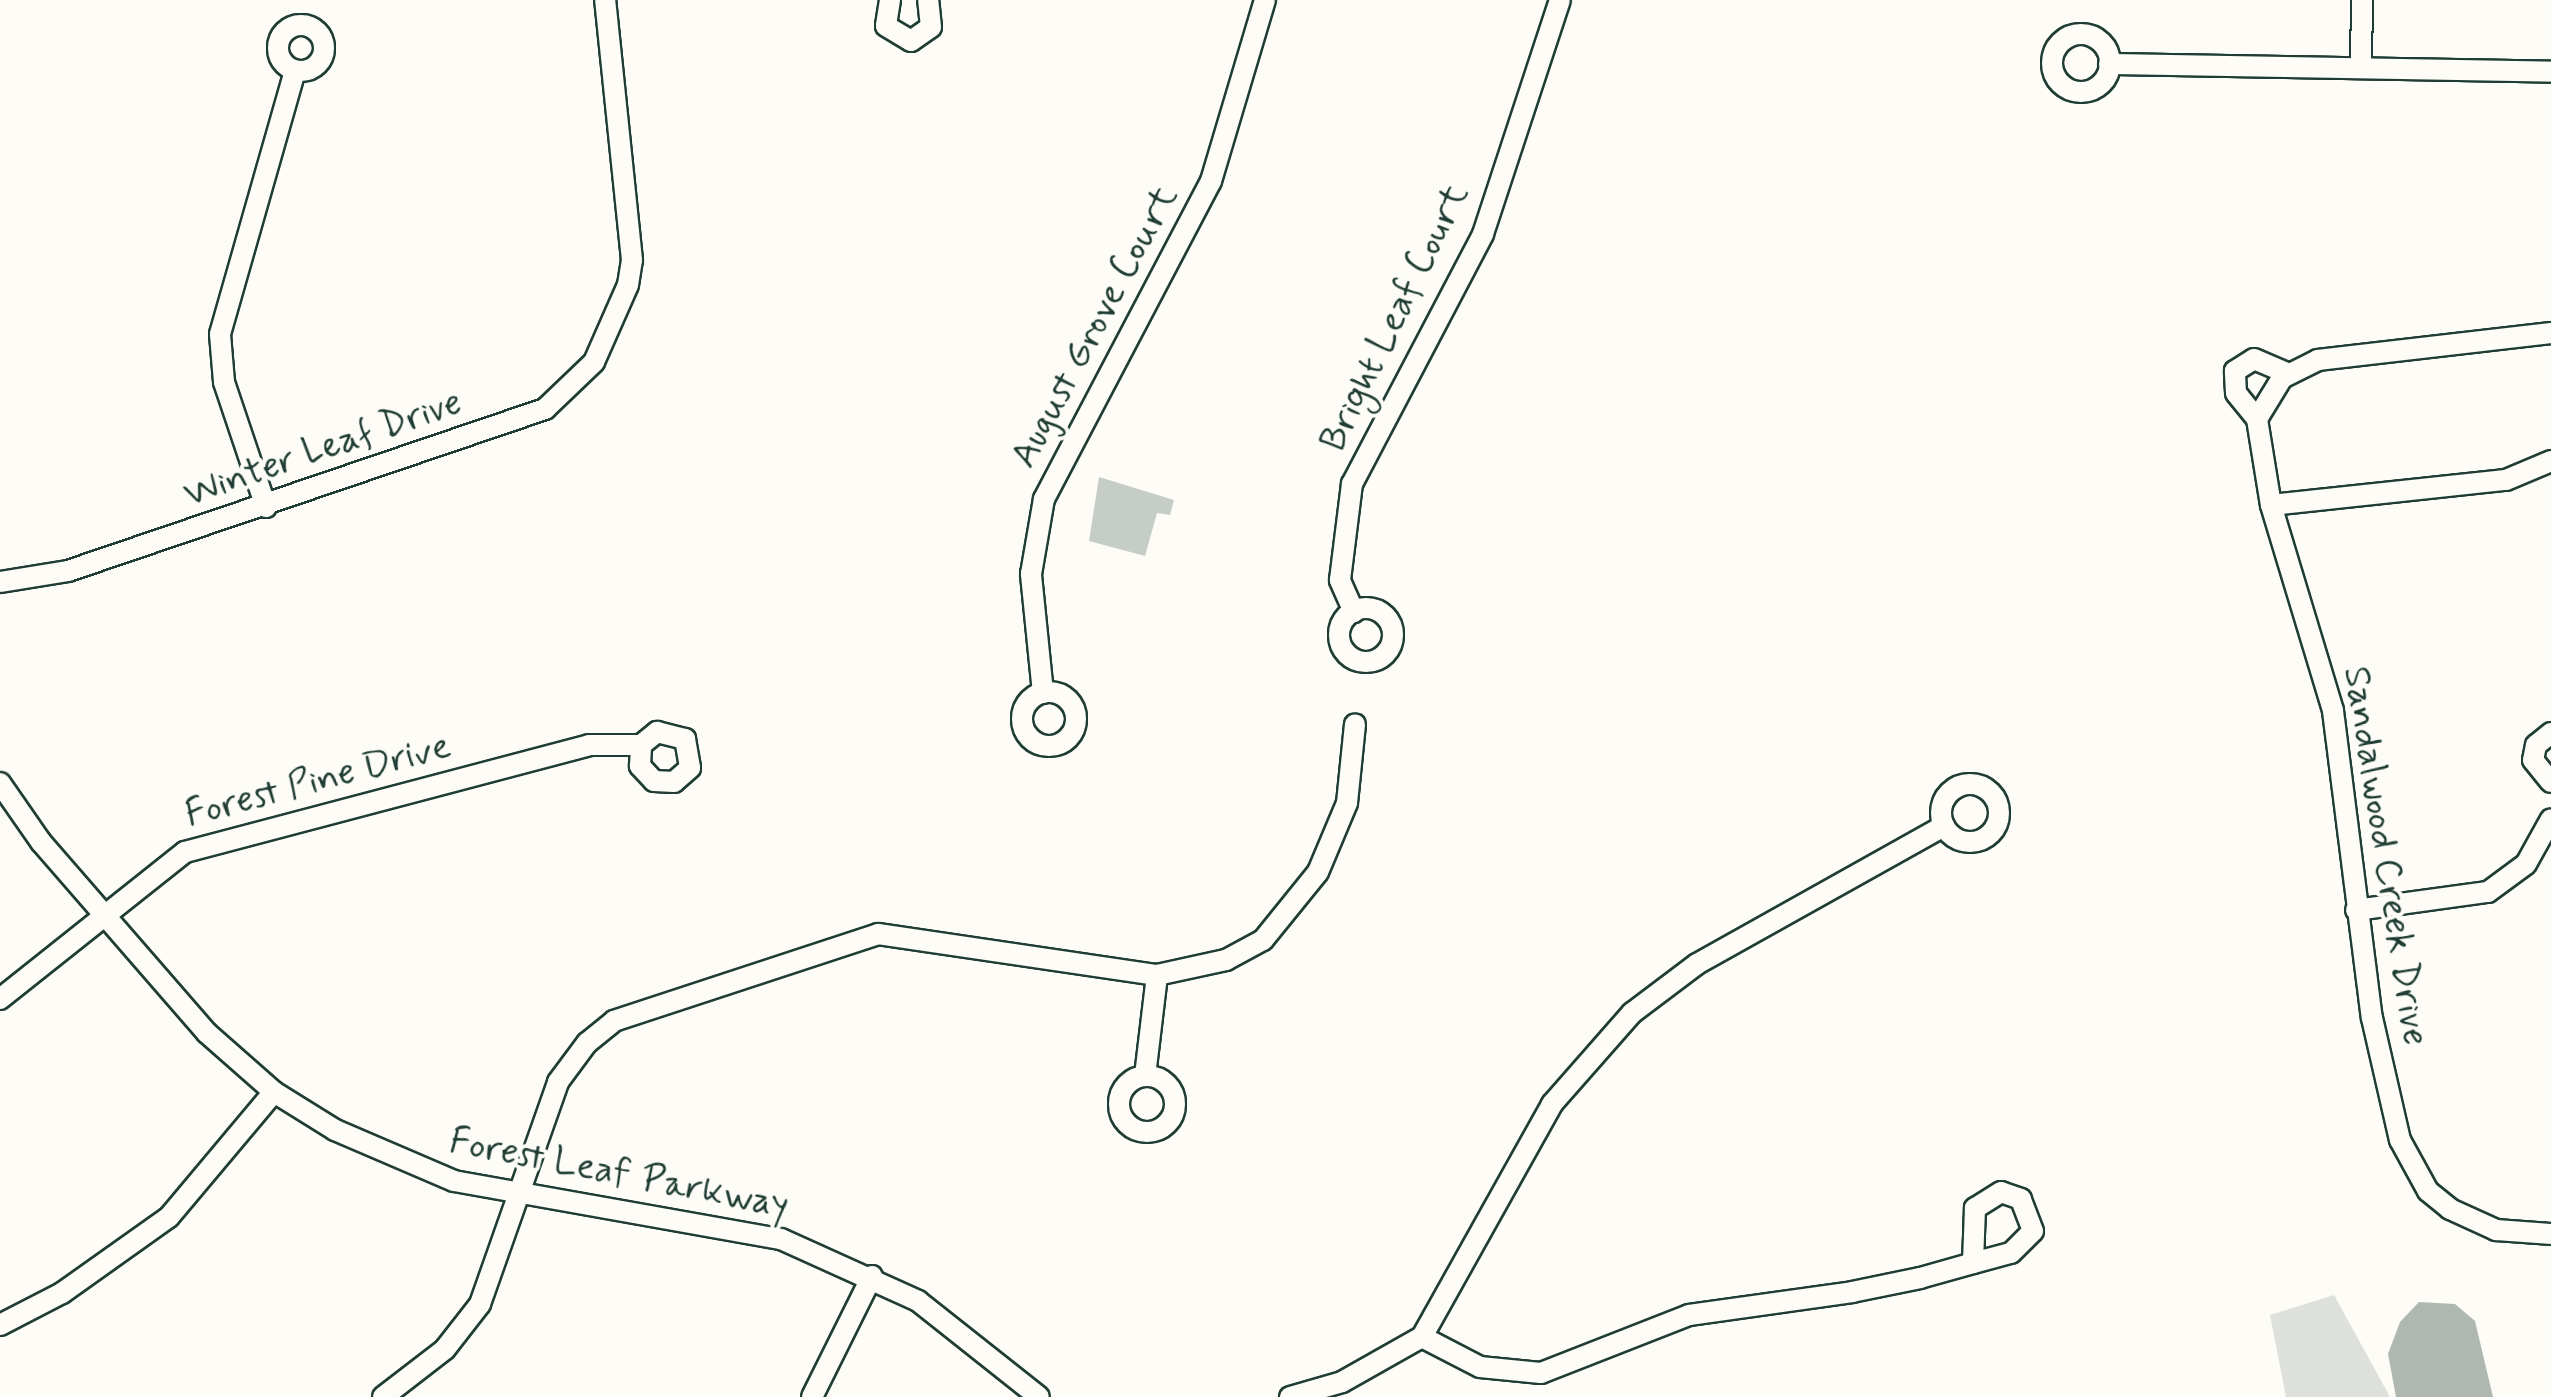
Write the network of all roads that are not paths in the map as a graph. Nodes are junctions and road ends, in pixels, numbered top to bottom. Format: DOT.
graph roads {
  1 [pos="605,0"];
  2 [pos="890,0"];
  3 [pos="928,0"];
  4 [pos="1265,0"];
  5 [pos="1560,0"];
  6 [pos="2362,0"];
  7 [pos="2110,64"];
  8 [pos="2361,68"];
  9 [pos="295,70"];
  10 [pos="2551,72"];
  11 [pos="2551,333"];
  12 [pos="2289,374"];
  13 [pos="2257,419"];
  14 [pos="2551,462"];
  15 [pos="2272,505"];
  16 [pos="266,507"];
  17 [pos="0,582"];
  18 [pos="1354,612"];
  19 [pos="1043,693"];
  20 [pos="1355,724"];
  21 [pos="2551,733"];
  22 [pos="641,745"];
  23 [pos="0,782"];
  24 [pos="2551,782"];
  25 [pos="2551,819"];
  26 [pos="1944,826"];
  27 [pos="2356,910"];
  28 [pos="101,915"];
  29 [pos="1157,975"];
  30 [pos="0,998"];
  31 [pos="1145,1076"];
  32 [pos="274,1092"];
  33 [pos="515,1194"];
  34 [pos="2551,1234"];
  35 [pos="1974,1264"];
  36 [pos="872,1276"];
  37 [pos="0,1326"];
  38 [pos="1422,1337"];
  39 [pos="383,1397"];
  40 [pos="812,1397"];
  41 [pos="1039,1397"];
  42 [pos="1290,1397"];
  1 -- 16 [label="street, Winter Leaf Drive"];
  2 -- 3 [label="street"];
  4 -- 19 [label="street, August Grove Court"];
  5 -- 18 [label="street, Bright Leaf Court"];
  6 -- 8 [label="street"];
  7 -- 8 [label="street"];
  8 -- 10 [label="street"];
  9 -- 16 [label="street"];
  11 -- 12 [label="street"];
  12 -- 13 [label="street"];
  12 -- 13 [label="street, Sandalwood Creek Drive"];
  13 -- 15 [label="street, Sandalwood Creek Drive"];
  14 -- 15 [label="street"];
  15 -- 27 [label="street, Sandalwood Creek Drive"];
  16 -- 17 [label="street, Winter Leaf Drive"];
  20 -- 29 [label="street"];
  21 -- 24 [label="street"];
  22 -- 28 [label="street, Forest Pine Drive"];
  23 -- 28 [label="street, Forest Leaf Parkway"];
  25 -- 27 [label="street"];
  26 -- 38 [label="street"];
  27 -- 34 [label="street, Sandalwood Creek Drive"];
  28 -- 30 [label="street, Forest Pine Drive"];
  28 -- 32 [label="street, Forest Leaf Parkway"];
  29 -- 31 [label="street"];
  29 -- 33 [label="street"];
  32 -- 33 [label="street, Forest Leaf Parkway"];
  32 -- 37 [label="street"];
  33 -- 36 [label="street, Forest Leaf Parkway"];
  33 -- 39 [label="street"];
  35 -- 38 [label="street"];
  36 -- 40 [label="street"];
  36 -- 41 [label="street, Forest Leaf Parkway"];
  38 -- 42 [label="street"];
}
